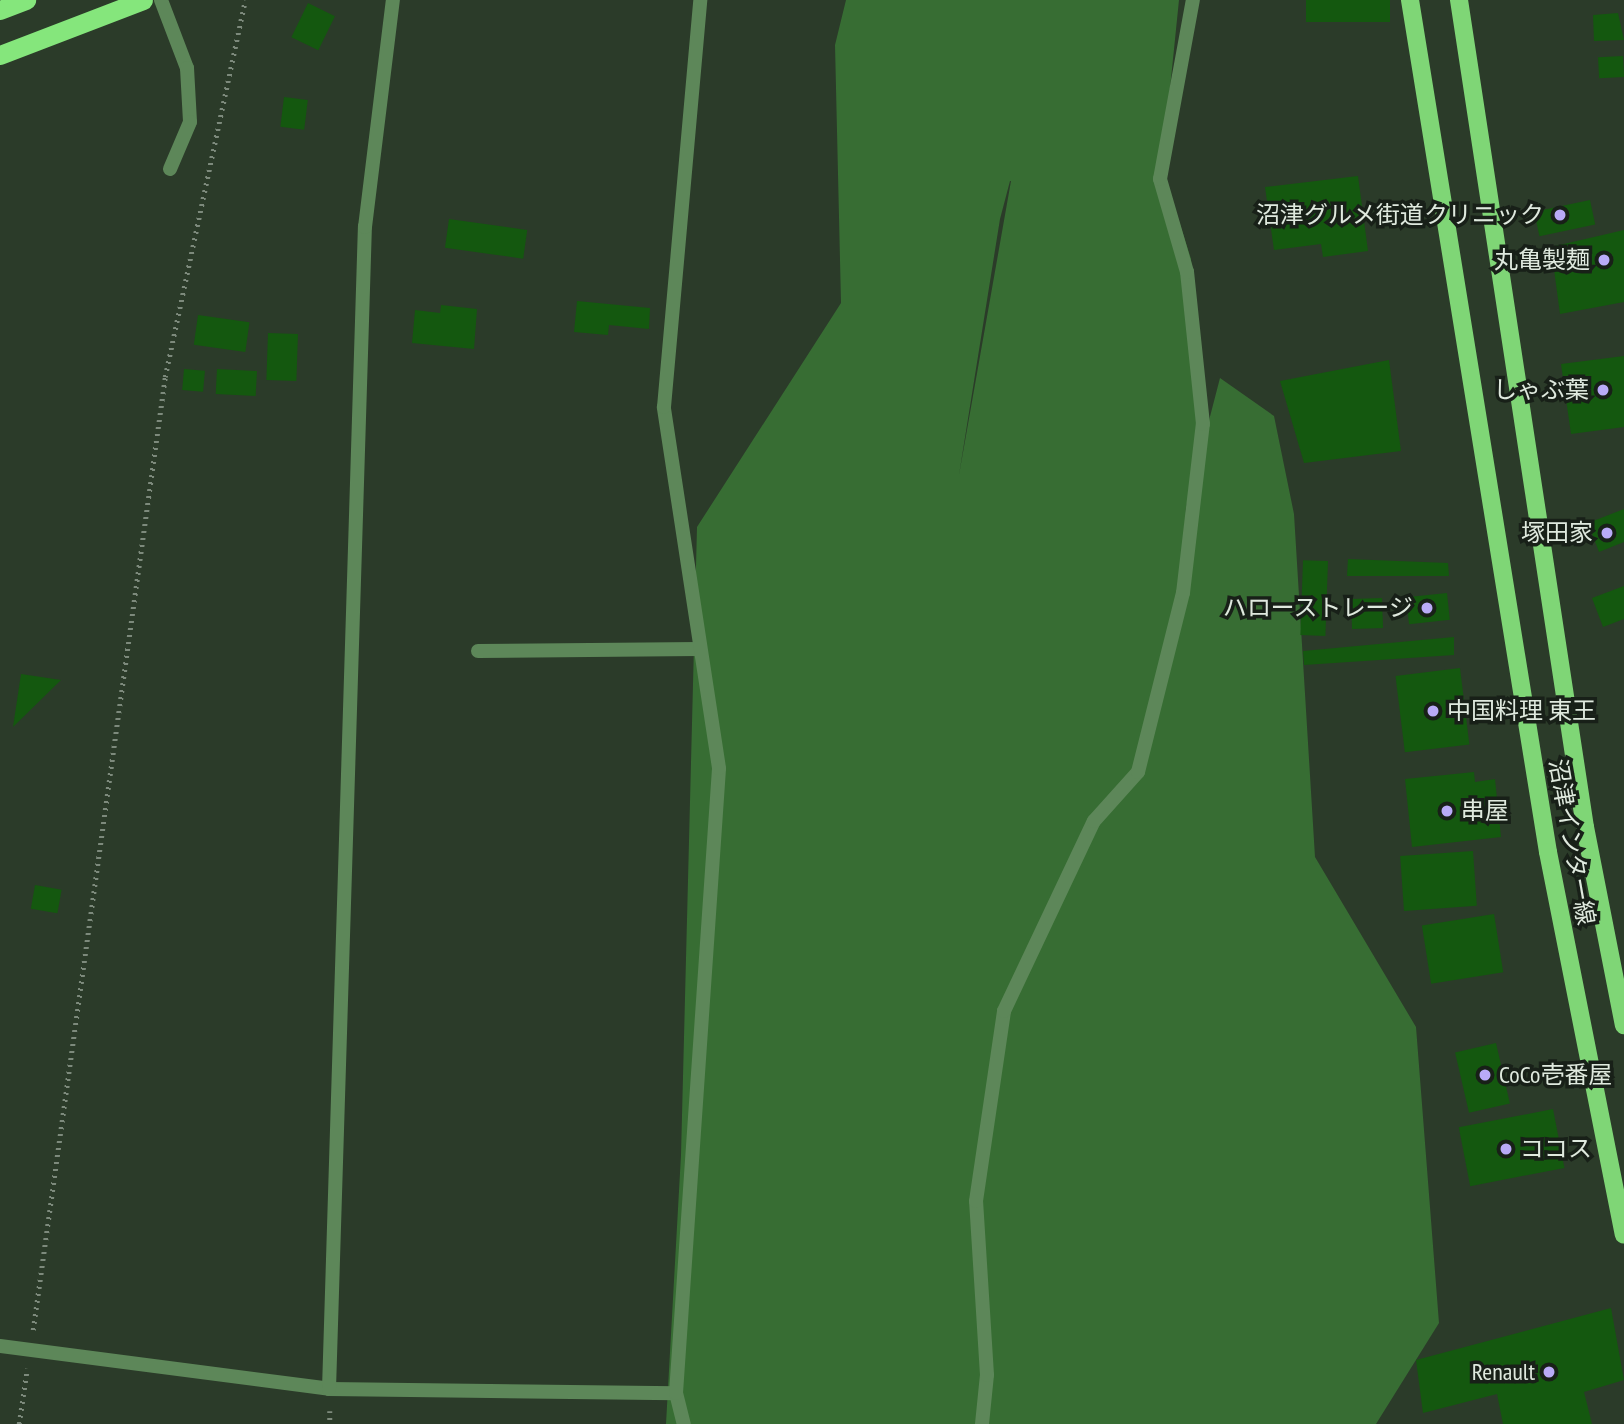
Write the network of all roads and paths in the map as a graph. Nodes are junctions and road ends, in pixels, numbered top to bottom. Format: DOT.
graph roads {
  1 [pos="26,0"];
  2 [pos="143,0"];
  3 [pos="161,0"];
  4 [pos="244,0"];
  5 [pos="393,0"];
  6 [pos="700,0"];
  7 [pos="1193,0"];
  8 [pos="1410,0"];
  9 [pos="1459,0"];
  10 [pos="0,10"];
  11 [pos="0,55"];
  12 [pos="170,169"];
  13 [pos="699,649"];
  14 [pos="478,651"];
  15 [pos="1624,1025"];
  16 [pos="1624,1235"];
  17 [pos="0,1346"];
  18 [pos="30,1350"];
  19 [pos="329,1389"];
  20 [pos="676,1393"];
  21 [pos="19,1424"];
  22 [pos="684,1424"];
  23 [pos="982,1424"];
  1 -- 10 [label="highway"];
  2 -- 11 [label="highway"];
  3 -- 12 [label="street"];
  4 -- 18 [label="path"];
  5 -- 19 [label="street"];
  6 -- 13 [label="street"];
  7 -- 23 [label="street"];
  8 -- 16 [label="main road, 沼津インター線"];
  9 -- 15 [label="main road, 沼津インター線"];
  13 -- 14 [label="street"];
  13 -- 20 [label="street"];
  17 -- 18 [label="street"];
  18 -- 19 [label="street"];
  18 -- 21 [label="path"];
  19 -- 20 [label="street"];
  20 -- 22 [label="street"];
}
